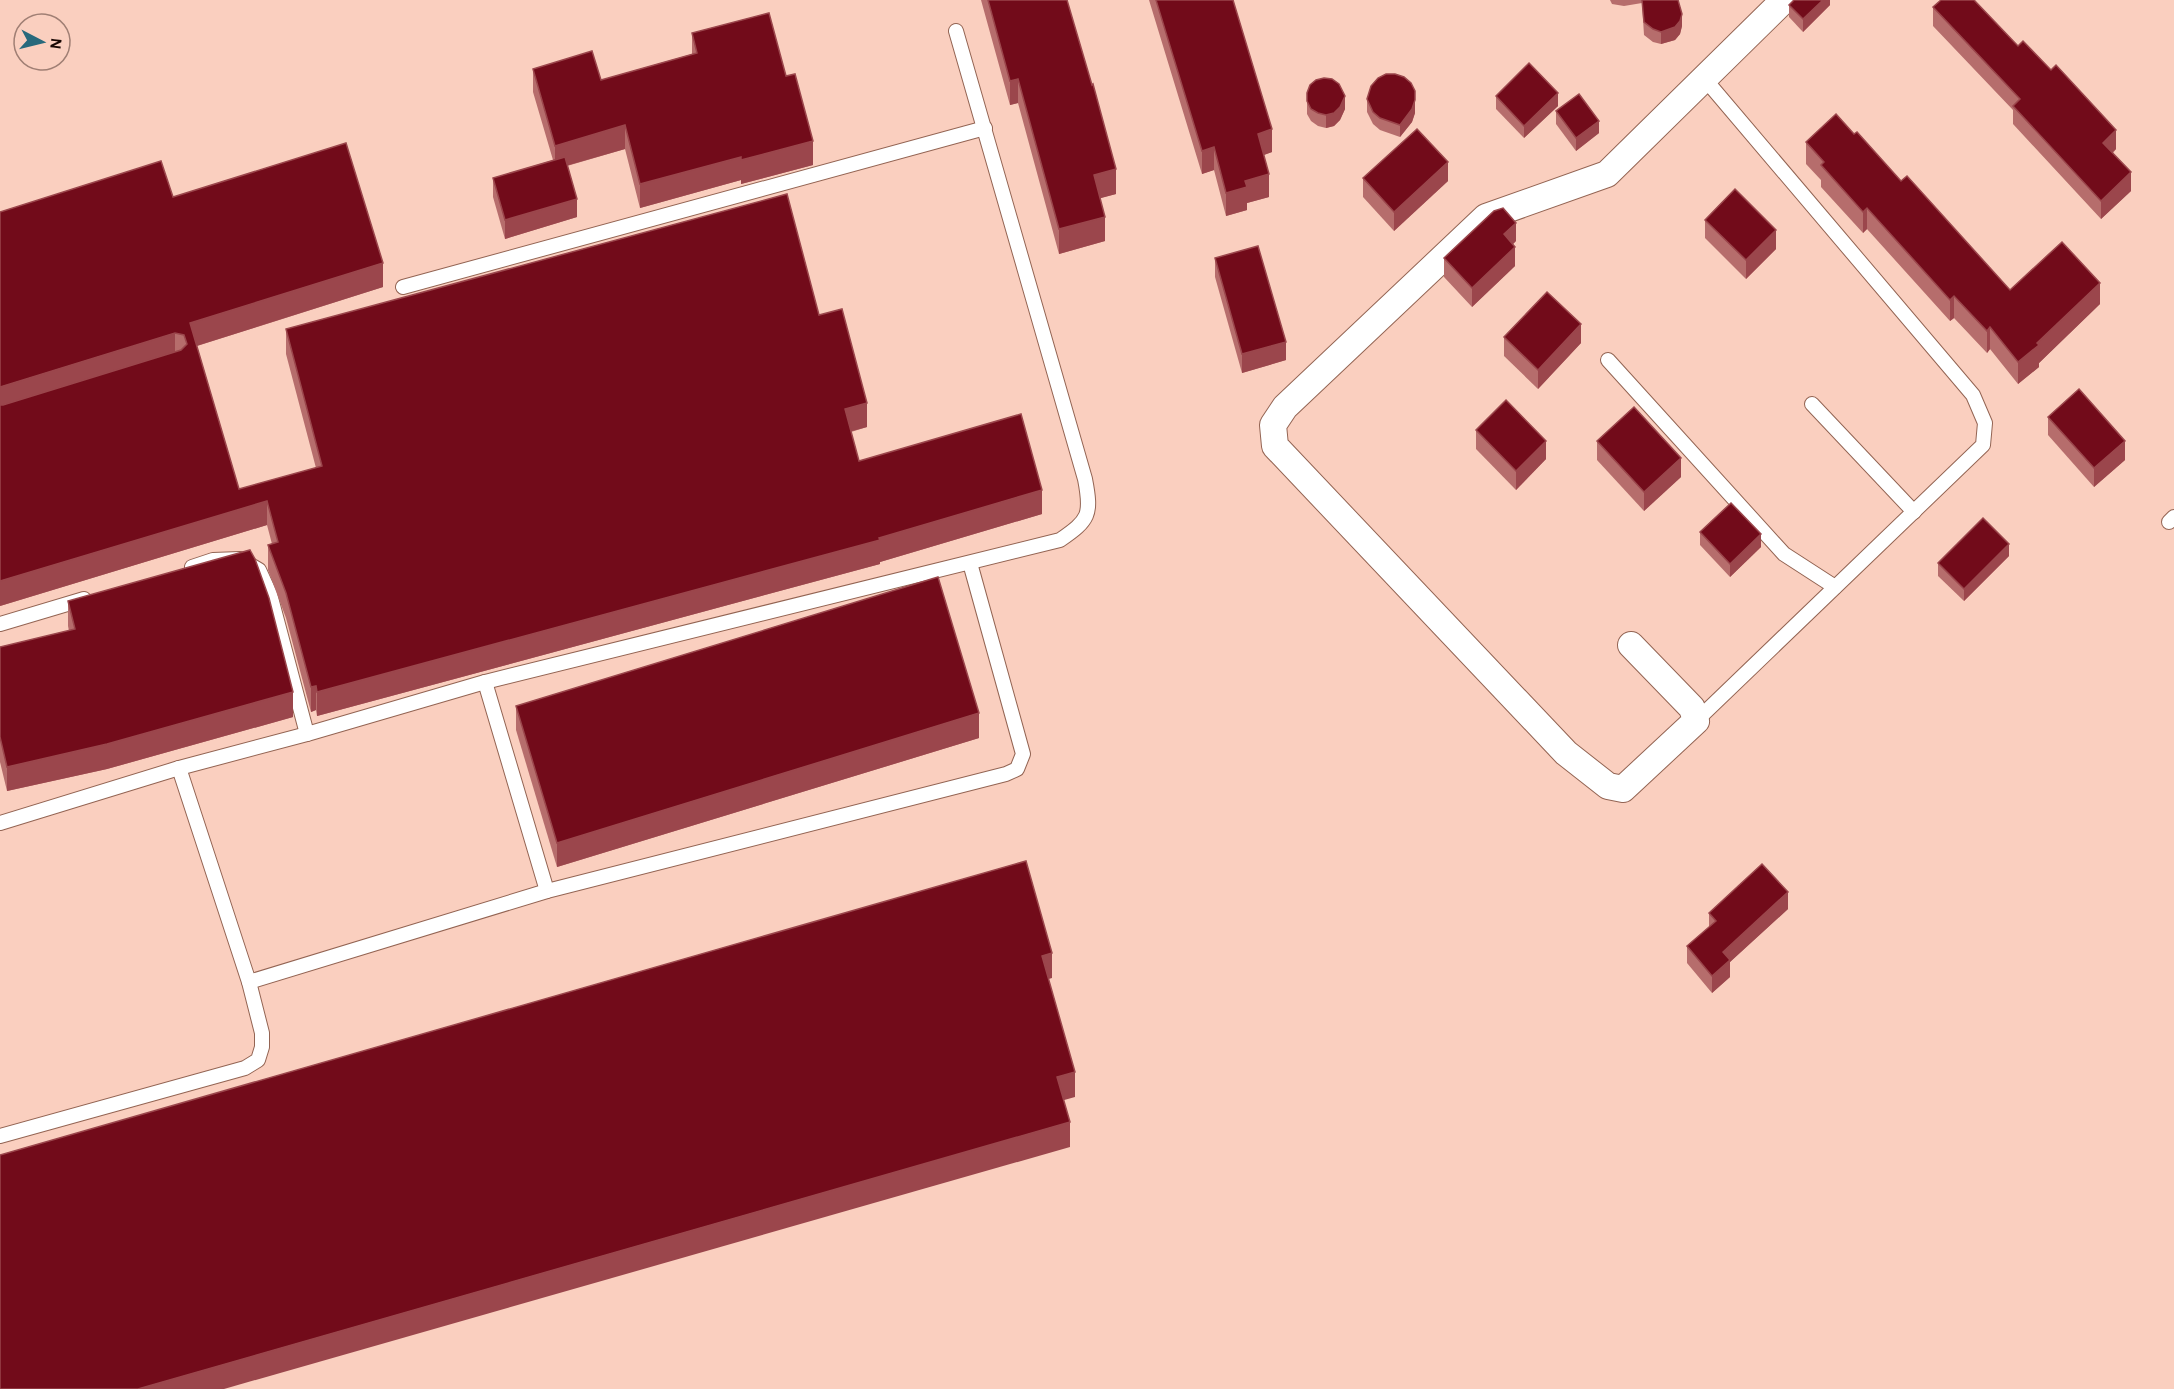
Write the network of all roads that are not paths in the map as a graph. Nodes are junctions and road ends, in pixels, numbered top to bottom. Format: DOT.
graph roads {
  1 [pos="1784,0"];
  2 [pos="956,31"];
  3 [pos="1704,78"];
  4 [pos="985,128"];
  5 [pos="403,287"];
  6 [pos="1608,360"];
  7 [pos="1812,404"];
  8 [pos="1914,512"];
  9 [pos="970,563"];
  10 [pos="180,570"];
  11 [pos="1835,588"];
  12 [pos="101,594"];
  13 [pos="0,624"];
  14 [pos="1631,645"];
  15 [pos="484,682"];
  16 [pos="1696,721"];
  17 [pos="307,734"];
  18 [pos="179,768"];
  19 [pos="0,823"];
  20 [pos="547,891"];
  21 [pos="249,982"];
  22 [pos="0,1136"];
  1 -- 3 [label="street"];
  2 -- 4 [label="lane"];
  3 -- 8 [label="lane"];
  3 -- 16 [label="street"];
  4 -- 5 [label="lane"];
  4 -- 9 [label="lane"];
  6 -- 11 [label="lane"];
  7 -- 8 [label="lane"];
  8 -- 11 [label="lane"];
  9 -- 15 [label="lane"];
  9 -- 20 [label="lane"];
  10 -- 17 [label="lane"];
  11 -- 16 [label="lane"];
  12 -- 13 [label="lane"];
  14 -- 16 [label="street"];
  15 -- 17 [label="lane"];
  15 -- 20 [label="lane"];
  17 -- 18 [label="lane"];
  18 -- 19 [label="lane"];
  18 -- 21 [label="lane"];
  20 -- 21 [label="lane"];
  21 -- 22 [label="lane"];
}
